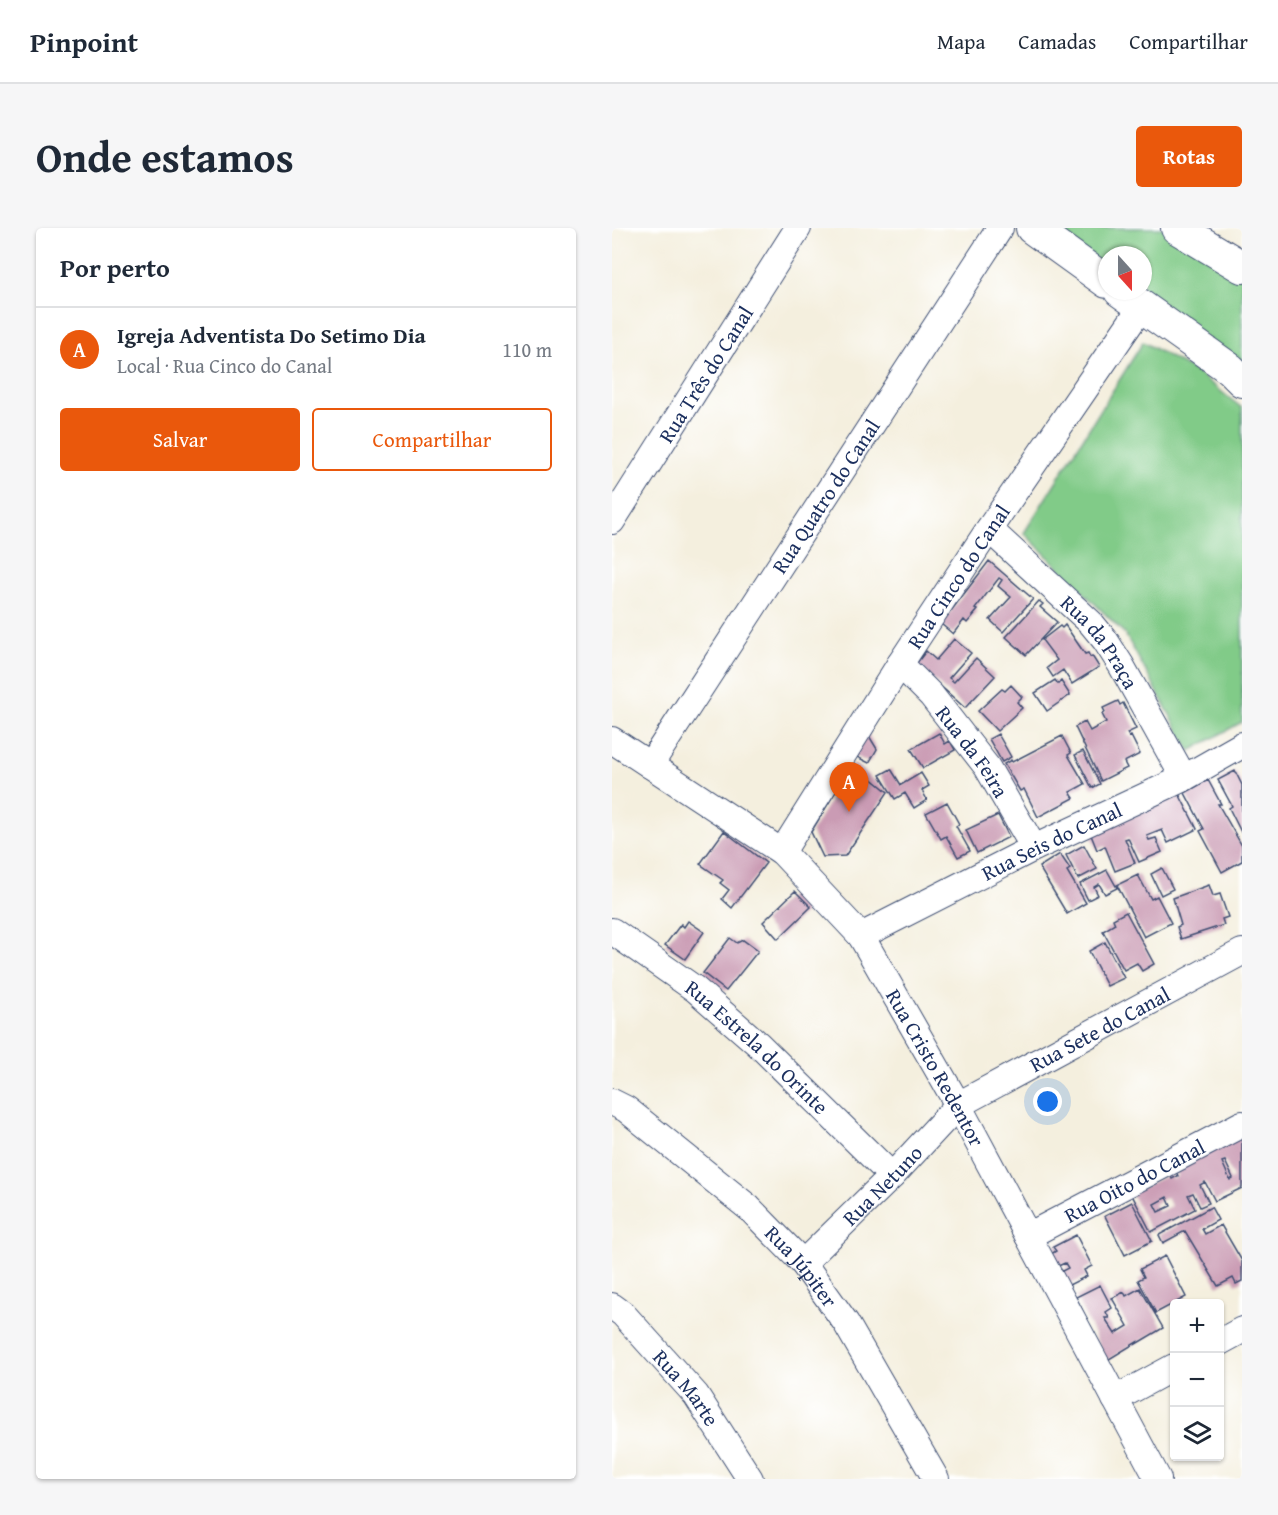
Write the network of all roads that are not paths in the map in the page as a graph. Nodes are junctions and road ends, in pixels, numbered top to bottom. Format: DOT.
graph roads {
  1 [pos="798,228"];
  2 [pos="1000,228"];
  3 [pos="1032,228"];
  4 [pos="1177,228"];
  5 [pos="1242,267"];
  6 [pos="1098,276"];
  7 [pos="1130,300"];
  8 [pos="1134,300"];
  9 [pos="1242,381"];
  10 [pos="612,521"];
  11 [pos="989,530"];
  12 [pos="900,664"];
  13 [pos="612,740"];
  14 [pos="1242,745"];
  15 [pos="650,765"];
  16 [pos="1184,778"];
  17 [pos="1034,848"];
  18 [pos="782,852"];
  19 [pos="612,931"];
  20 [pos="861,936"];
  21 [pos="1242,952"];
  22 [pos="612,1102"];
  23 [pos="958,1105"];
  24 [pos="1242,1124"];
  25 [pos="891,1176"];
  26 [pos="1028,1236"];
  27 [pos="803,1263"];
  28 [pos="612,1306"];
  29 [pos="1242,1330"];
  30 [pos="1224,1340"];
  31 [pos="1170,1369"];
  32 [pos="1115,1399"];
  33 [pos="750,1479"];
  34 [pos="936,1479"];
  35 [pos="1158,1479"];
  1 -- 10 [label="street, Rua Três do Canal"];
  2 -- 15 [label="street, Rua Quatro do Canal"];
  3 -- 6 [label="street"];
  4 -- 5 [label="street"];
  7 -- 11 [label="street, Rua Cinco do Canal"];
  8 -- 9 [label="street"];
  11 -- 12 [label="street, Rua Cinco do Canal"];
  11 -- 16 [label="street, Rua da Praça"];
  12 -- 17 [label="street, Rua da Feira"];
  12 -- 18 [label="street, Rua Cinco do Canal"];
  13 -- 15 [label="street, Rua Cristo Redentor"];
  14 -- 16 [label="street, Rua Seis do Canal"];
  15 -- 18 [label="street, Rua Cristo Redentor"];
  16 -- 17 [label="street, Rua Seis do Canal"];
  17 -- 20 [label="street, Rua Seis do Canal"];
  18 -- 20 [label="street, Rua Cristo Redentor"];
  19 -- 25 [label="street, Rua Estrela do Orinte"];
  20 -- 23 [label="street, Rua Cristo Redentor"];
  21 -- 23 [label="street, Rua Sete do Canal"];
  22 -- 27 [label="street, Rua Júpiter"];
  23 -- 25 [label="street, Rua Netuno"];
  23 -- 26 [label="street, Rua Cristo Redentor"];
  24 -- 26 [label="street, Rua Oito do Canal"];
  25 -- 27 [label="street, Rua Netuno"];
  26 -- 32 [label="street, Rua Cristo Redentor"];
  27 -- 34 [label="street, Rua Júpiter"];
  28 -- 33 [label="street, Rua Marte"];
  29 -- 30 [label="street"];
  31 -- 32 [label="street"];
  32 -- 35 [label="street, Rua Cristo Redentor"];
}
